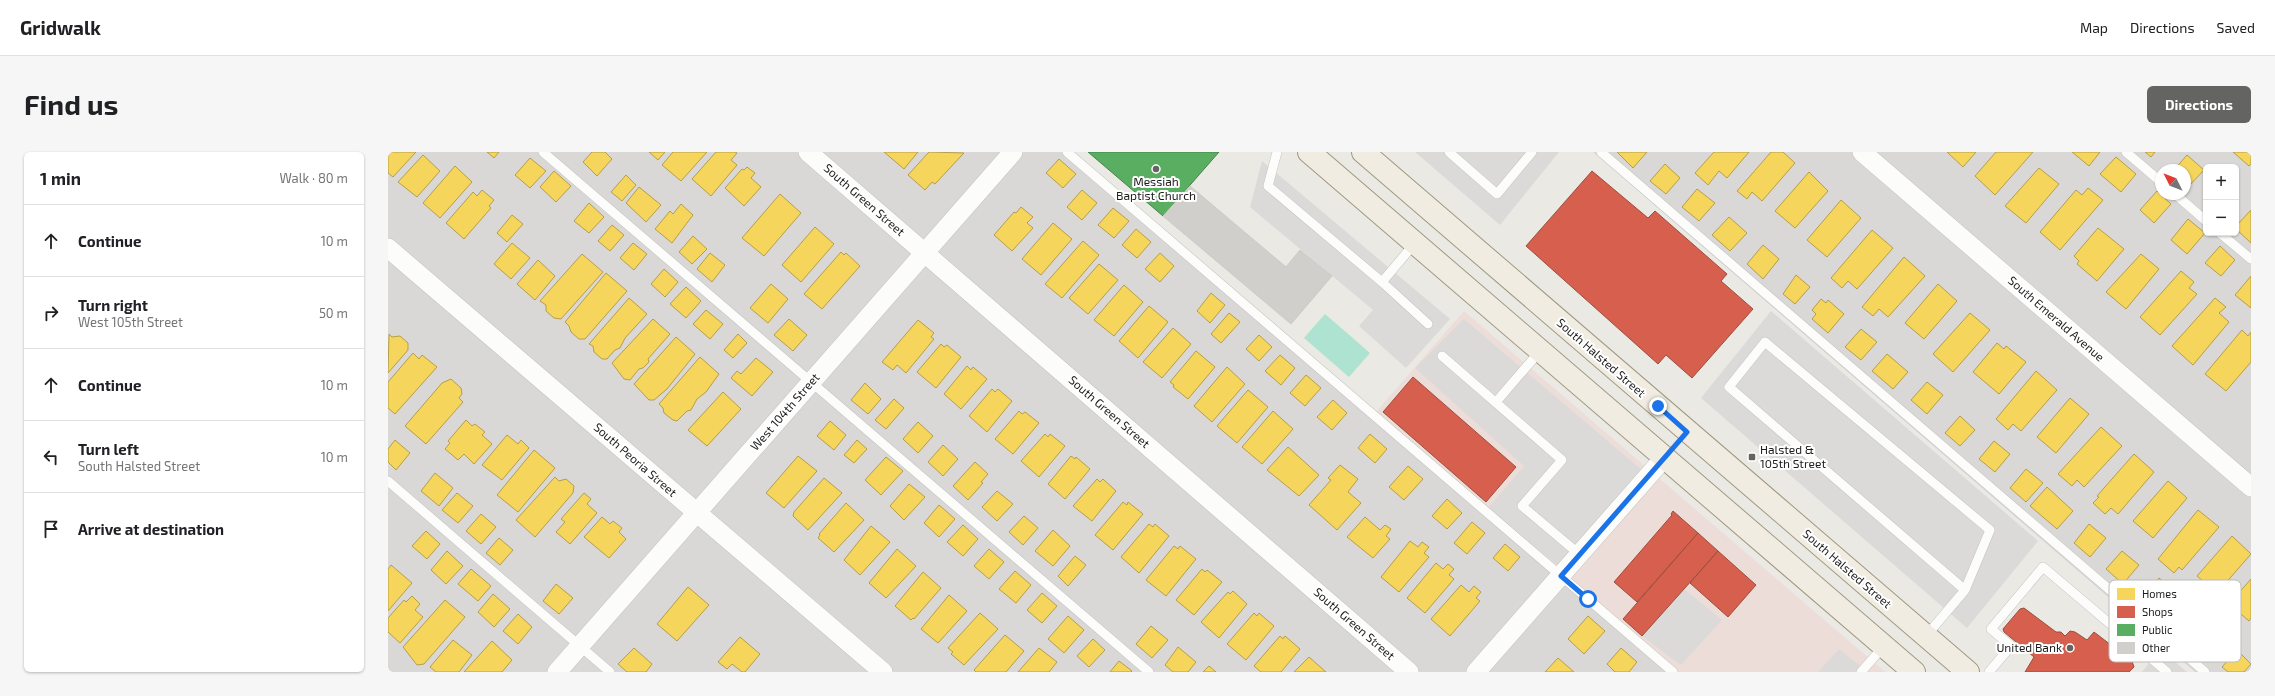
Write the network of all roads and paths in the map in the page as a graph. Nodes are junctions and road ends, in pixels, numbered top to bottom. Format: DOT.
graph roads {
  1 [pos="543,152"];
  2 [pos="808,152"];
  3 [pos="1013,152"];
  4 [pos="1067,152"];
  5 [pos="1277,152"];
  6 [pos="1309,152"];
  7 [pos="1449,152"];
  8 [pos="1532,152"];
  9 [pos="1601,152"];
  10 [pos="1862,152"];
  11 [pos="2126,152"];
  12 [pos="1373,155"];
  13 [pos="2155,177"];
  14 [pos="2182,200"];
  15 [pos="2203,218"];
  16 [pos="2223,236"];
  17 [pos="1415,243"];
  18 [pos="388,248"];
  19 [pos="925,252"];
  20 [pos="2251,260"];
  21 [pos="1382,282"];
  22 [pos="1428,324"];
  23 [pos="1540,351"];
  24 [pos="1442,356"];
  25 [pos="811,382"];
  26 [pos="1496,402"];
  27 [pos="1687,432"];
  28 [pos="1664,458"];
  29 [pos="388,482"];
  30 [pos="2251,487"];
  31 [pos="697,512"];
  32 [pos="1580,554"];
  33 [pos="1561,576"];
  34 [pos="2109,589"];
  35 [pos="1965,590"];
  36 [pos="2109,623"];
  37 [pos="1926,636"];
  38 [pos="579,646"];
  39 [pos="1884,646"];
  40 [pos="2155,662"];
  41 [pos="2194,662"];
  42 [pos="557,672"];
  43 [pos="610,672"];
  44 [pos="883,672"];
  45 [pos="1149,672"];
  46 [pos="1409,672"];
  47 [pos="1476,672"];
  48 [pos="1673,672"];
  49 [pos="1861,672"];
  50 [pos="1914,672"];
  51 [pos="1968,672"];
  52 [pos="1989,672"];
  53 [pos="2167,672"];
  54 [pos="2206,672"];
  1 -- 25 [label="lane"];
  2 -- 19 [label="street, South Green Street"];
  3 -- 19 [label="street, West 104th Street"];
  4 -- 33 [label="lane"];
  5 -- 21 [label="lane"];
  6 -- 17 [label="main road"];
  7 -- 8 [label="lane"];
  9 -- 34 [label="lane"];
  10 -- 30 [label="street, South Emerald Avenue"];
  11 -- 13 [label="lane"];
  12 -- 27 [label="main road, South Halsted Street"];
  14 -- 15 [label="lane"];
  16 -- 20 [label="lane"];
  17 -- 21 [label="lane"];
  17 -- 23 [label="main road"];
  18 -- 31 [label="street, South Peoria Street"];
  19 -- 25 [label="street, West 104th Street"];
  19 -- 46 [label="street, South Green Street"];
  21 -- 22 [label="lane"];
  23 -- 26 [label="lane"];
  23 -- 28 [label="main road"];
  24 -- 26 [label="lane"];
  25 -- 31 [label="street, West 104th Street"];
  25 -- 45 [label="lane"];
  26 -- 32 [label="lane"];
  27 -- 28 [label="main road"];
  27 -- 37 [label="main road, South Halsted Street"];
  28 -- 32 [label="street"];
  28 -- 39 [label="main road"];
  29 -- 38 [label="lane"];
  31 -- 38 [label="street, West 104th Street"];
  31 -- 44 [label="street, South Peoria Street"];
  32 -- 33 [label="street"];
  33 -- 47 [label="street"];
  33 -- 48 [label="lane"];
  35 -- 35 [label="lane"];
  35 -- 37 [label="lane"];
  36 -- 52 [label="lane"];
  37 -- 51 [label="main road, South Halsted Street"];
  38 -- 42 [label="street, West 104th Street"];
  38 -- 43 [label="lane"];
  39 -- 49 [label="lane"];
  39 -- 50 [label="main road"];
  40 -- 53 [label="lane"];
  41 -- 54 [label="lane"];
}
